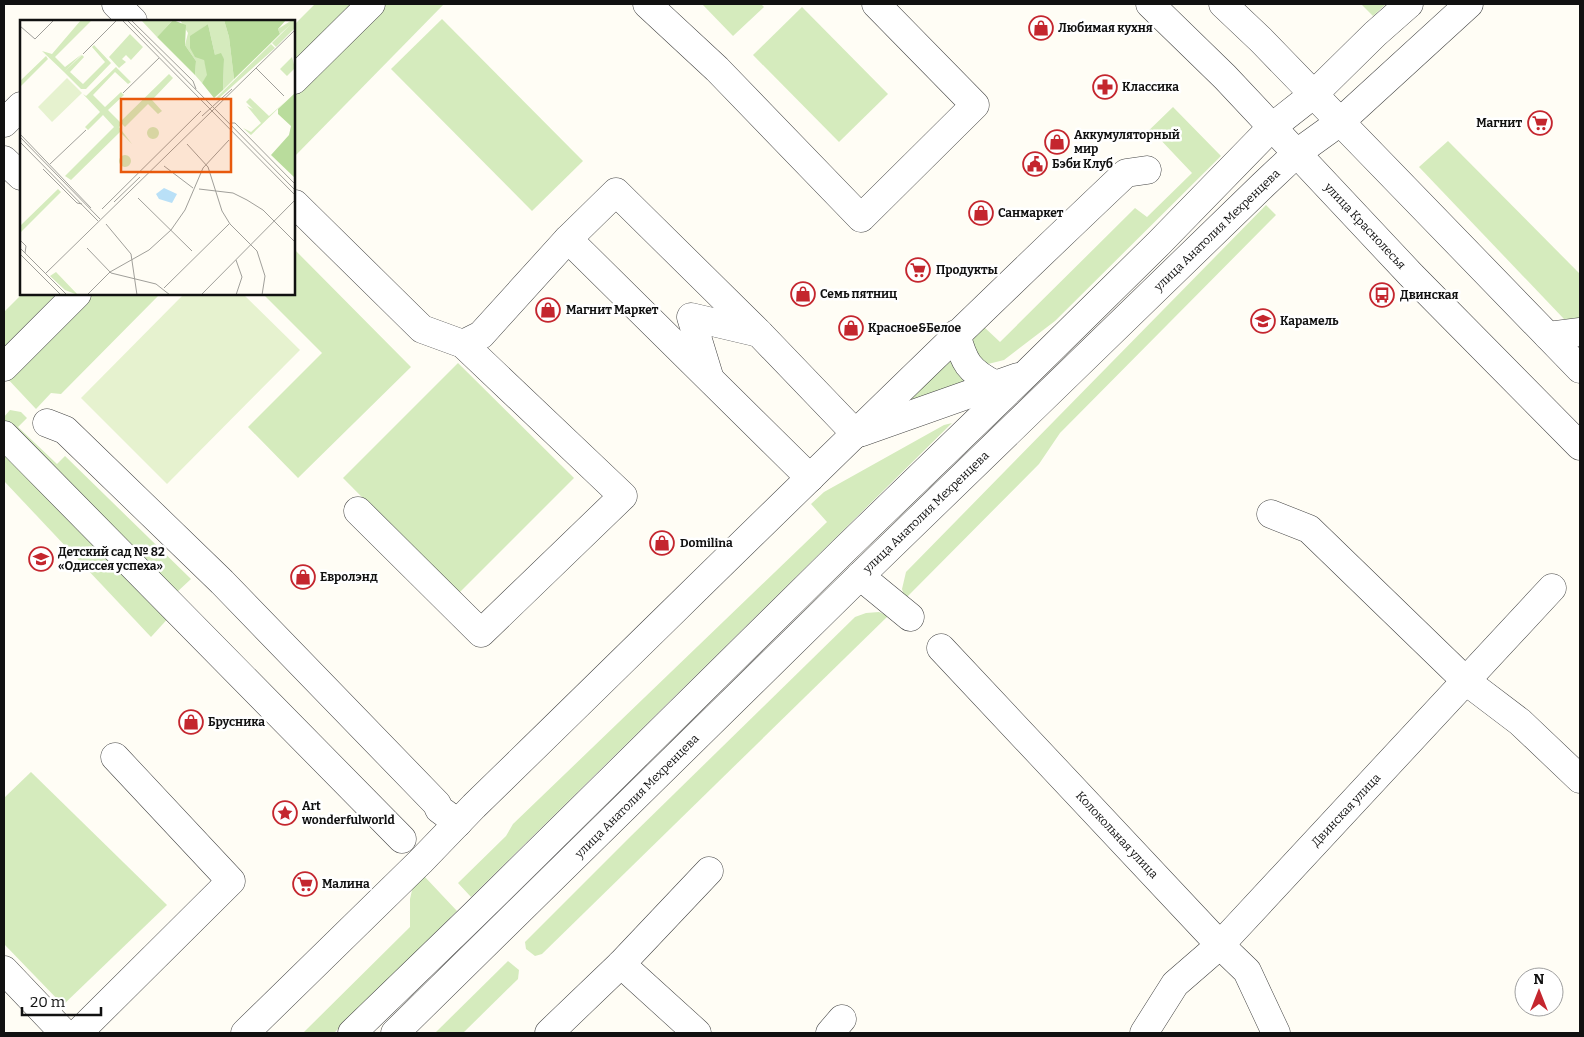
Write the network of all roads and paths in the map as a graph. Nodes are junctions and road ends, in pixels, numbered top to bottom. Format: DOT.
graph roads {
  1 [pos="371,4"];
  2 [pos="647,4"];
  3 [pos="876,4"];
  4 [pos="1150,4"];
  5 [pos="1223,4"];
  6 [pos="1409,4"];
  7 [pos="1469,4"];
  8 [pos="295,79"];
  9 [pos="1314,94"];
  10 [pos="20,107"];
  11 [pos="1340,122"];
  12 [pos="4,123"];
  13 [pos="1272,128"];
  14 [pos="1297,153"];
  15 [pos="4,160"];
  16 [pos="1146,170"];
  17 [pos="20,175"];
  18 [pos="295,204"];
  19 [pos="568,239"];
  20 [pos="76,295"];
  21 [pos="1580,332"];
  22 [pos="759,333"];
  23 [pos="956,334"];
  24 [pos="1548,336"];
  25 [pos="463,344"];
  26 [pos="4,367"];
  27 [pos="1580,369"];
  28 [pos="1027,373"];
  29 [pos="710,379"];
  30 [pos="996,385"];
  31 [pos="47,424"];
  32 [pos="4,434"];
  33 [pos="856,434"];
  34 [pos="1580,446"];
  35 [pos="810,478"];
  36 [pos="358,511"];
  37 [pos="1271,514"];
  38 [pos="860,576"];
  39 [pos="1552,588"];
  40 [pos="910,617"];
  41 [pos="941,648"];
  42 [pos="1466,681"];
  43 [pos="116,757"];
  44 [pos="1580,779"];
  45 [pos="458,823"];
  46 [pos="402,839"];
  47 [pos="709,871"];
  48 [pos="1220,945"];
  49 [pos="621,964"];
  50 [pos="4,970"];
  51 [pos="64,1033"];
  52 [pos="78,1033"];
  53 [pos="244,1033"];
  54 [pos="352,1033"];
  55 [pos="395,1033"];
  56 [pos="549,1033"];
  57 [pos="697,1033"];
  58 [pos="1144,1033"];
  59 [pos="1276,1033"];
  1 -- 8 [label="street"];
  2 -- 3 [label="street"];
  4 -- 13 [label="street, улица Краснолесья"];
  5 -- 9 [label="street"];
  6 -- 9 [label="street"];
  7 -- 11 [label="street, улица Анатолия Мехренцева"];
  9 -- 11 [label="street"];
  9 -- 13 [label="street"];
  10 -- 12 [label="street"];
  11 -- 14 [label="street, улица Анатолия Мехренцева"];
  11 -- 24 [label="street"];
  13 -- 14 [label="street, улица Краснолесья"];
  13 -- 28 [label="street"];
  14 -- 34 [label="street, улица Краснолесья"];
  14 -- 38 [label="street, улица Анатолия Мехренцева"];
  15 -- 17 [label="street"];
  16 -- 23 [label="street"];
  18 -- 25 [label="street"];
  19 -- 22 [label="street"];
  19 -- 25 [label="street"];
  19 -- 29 [label="street"];
  20 -- 26 [label="street"];
  21 -- 24 [label="street"];
  22 -- 29 [label="street"];
  22 -- 33 [label="street"];
  23 -- 30 [label="street"];
  23 -- 33 [label="street"];
  24 -- 27 [label="street"];
  25 -- 36 [label="street"];
  28 -- 30 [label="street"];
  28 -- 54 [label="street"];
  29 -- 35 [label="street"];
  30 -- 33 [label="street"];
  31 -- 45 [label="street"];
  32 -- 46 [label="street"];
  33 -- 35 [label="street"];
  35 -- 45 [label="street"];
  37 -- 42 [label="street"];
  38 -- 40 [label="street"];
  38 -- 55 [label="street, улица Анатолия Мехренцева"];
  39 -- 42 [label="street, Двинская улица"];
  41 -- 48 [label="street, Колокольная улица"];
  42 -- 44 [label="street"];
  42 -- 48 [label="street, Двинская улица"];
  43 -- 52 [label="street"];
  45 -- 53 [label="street"];
  47 -- 49 [label="street"];
  48 -- 58 [label="street, Двинская улица"];
  48 -- 59 [label="street, Колокольная улица"];
  49 -- 56 [label="street"];
  49 -- 57 [label="street"];
  50 -- 51 [label="street"];
}
